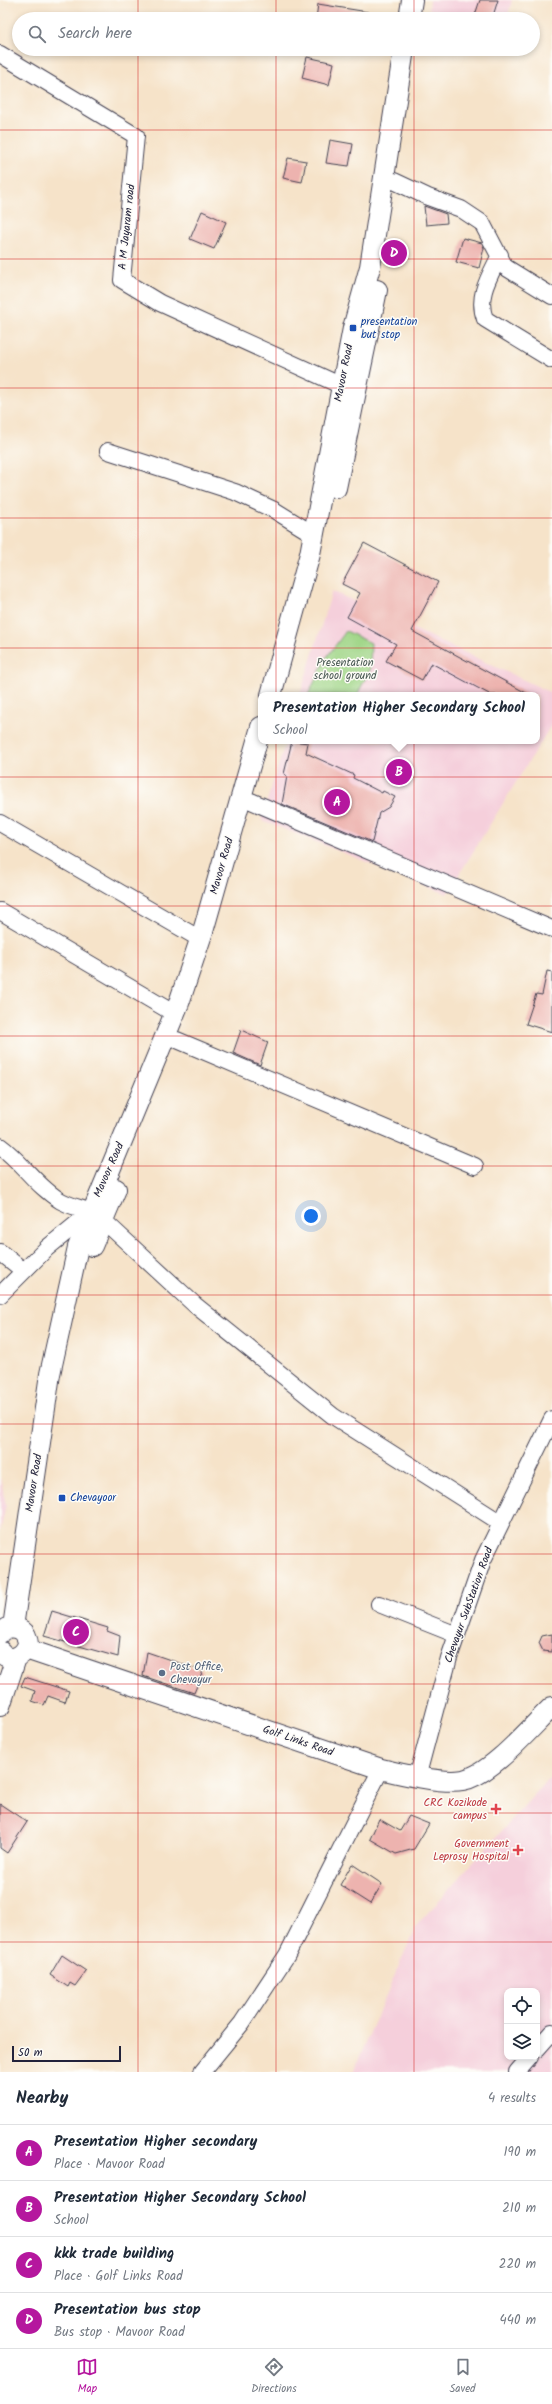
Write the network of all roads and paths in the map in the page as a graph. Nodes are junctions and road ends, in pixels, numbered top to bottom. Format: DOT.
graph roads {
  1 [pos="412,0"];
  2 [pos="424,0"];
  3 [pos="410,12"];
  4 [pos="422,12"];
  5 [pos="0,54"];
  6 [pos="403,56"];
  7 [pos="415,56"];
  8 [pos="394,181"];
  9 [pos="500,255"];
  10 [pos="552,296"];
  11 [pos="552,360"];
  12 [pos="342,386"];
  13 [pos="108,451"];
  14 [pos="313,534"];
  15 [pos="272,692"];
  16 [pos="285,692"];
  17 [pos="258,737"];
  18 [pos="268,744"];
  19 [pos="251,801"];
  20 [pos="0,823"];
  21 [pos="0,911"];
  22 [pos="552,929"];
  23 [pos="200,939"];
  24 [pos="175,1014"];
  25 [pos="177,1040"];
  26 [pos="0,1146"];
  27 [pos="475,1166"];
  28 [pos="97,1216"];
  29 [pos="0,1252"];
  30 [pos="24,1271"];
  31 [pos="0,1295"];
  32 [pos="552,1420"];
  33 [pos="502,1523"];
  34 [pos="380,1604"];
  35 [pos="457,1635"];
  36 [pos="10,1646"];
  37 [pos="0,1706"];
  38 [pos="552,1707"];
  39 [pos="381,1769"];
  40 [pos="417,1778"];
  41 [pos="552,2032"];
  42 [pos="540,2046"];
  43 [pos="527,2060"];
  44 [pos="202,2072"];
  45 [pos="517,2072"];
  1 -- 3 [label="main road"];
  2 -- 4 [label="main road"];
  5 -- 12 [label="street, A M Jayaram road"];
  6 -- 12 [label="main road, Mavoor Road"];
  7 -- 8 [label="main road, Mavoor Road"];
  8 -- 9 [label="street"];
  8 -- 16 [label="main road, Mavoor Road"];
  9 -- 10 [label="street"];
  9 -- 11 [label="street"];
  12 -- 14 [label="main road, Mavoor Road"];
  13 -- 14 [label="street"];
  14 -- 15 [label="main road, Mavoor Road"];
  17 -- 23 [label="main road, Mavoor Road"];
  18 -- 19 [label="main road, Mavoor Road"];
  19 -- 22 [label="street"];
  19 -- 25 [label="main road, Mavoor Road"];
  20 -- 23 [label="street"];
  21 -- 24 [label="street"];
  23 -- 24 [label="main road, Mavoor Road"];
  24 -- 28 [label="main road, Mavoor Road"];
  25 -- 27 [label="street"];
  25 -- 28 [label="main road, Mavoor Road"];
  26 -- 28 [label="street"];
  28 -- 30 [label="street"];
  28 -- 33 [label="street"];
  28 -- 36 [label="main road, Mavoor Road"];
  29 -- 30 [label="street"];
  30 -- 31 [label="street"];
  32 -- 33 [label="street, Chevayur SubStation Road"];
  33 -- 35 [label="street, Chevayur SubStation Road"];
  34 -- 35 [label="street"];
  35 -- 40 [label="street, Chevayur SubStation Road"];
  36 -- 37 [label="main road, Mavoor Road"];
  36 -- 39 [label="main road, Golf Links Road"];
  38 -- 40 [label="main road, Golf Links Road"];
  39 -- 40 [label="main road, Golf Links Road"];
  39 -- 44 [label="street"];
  41 -- 42 [label="street"];
  43 -- 45 [label="street"];
}
